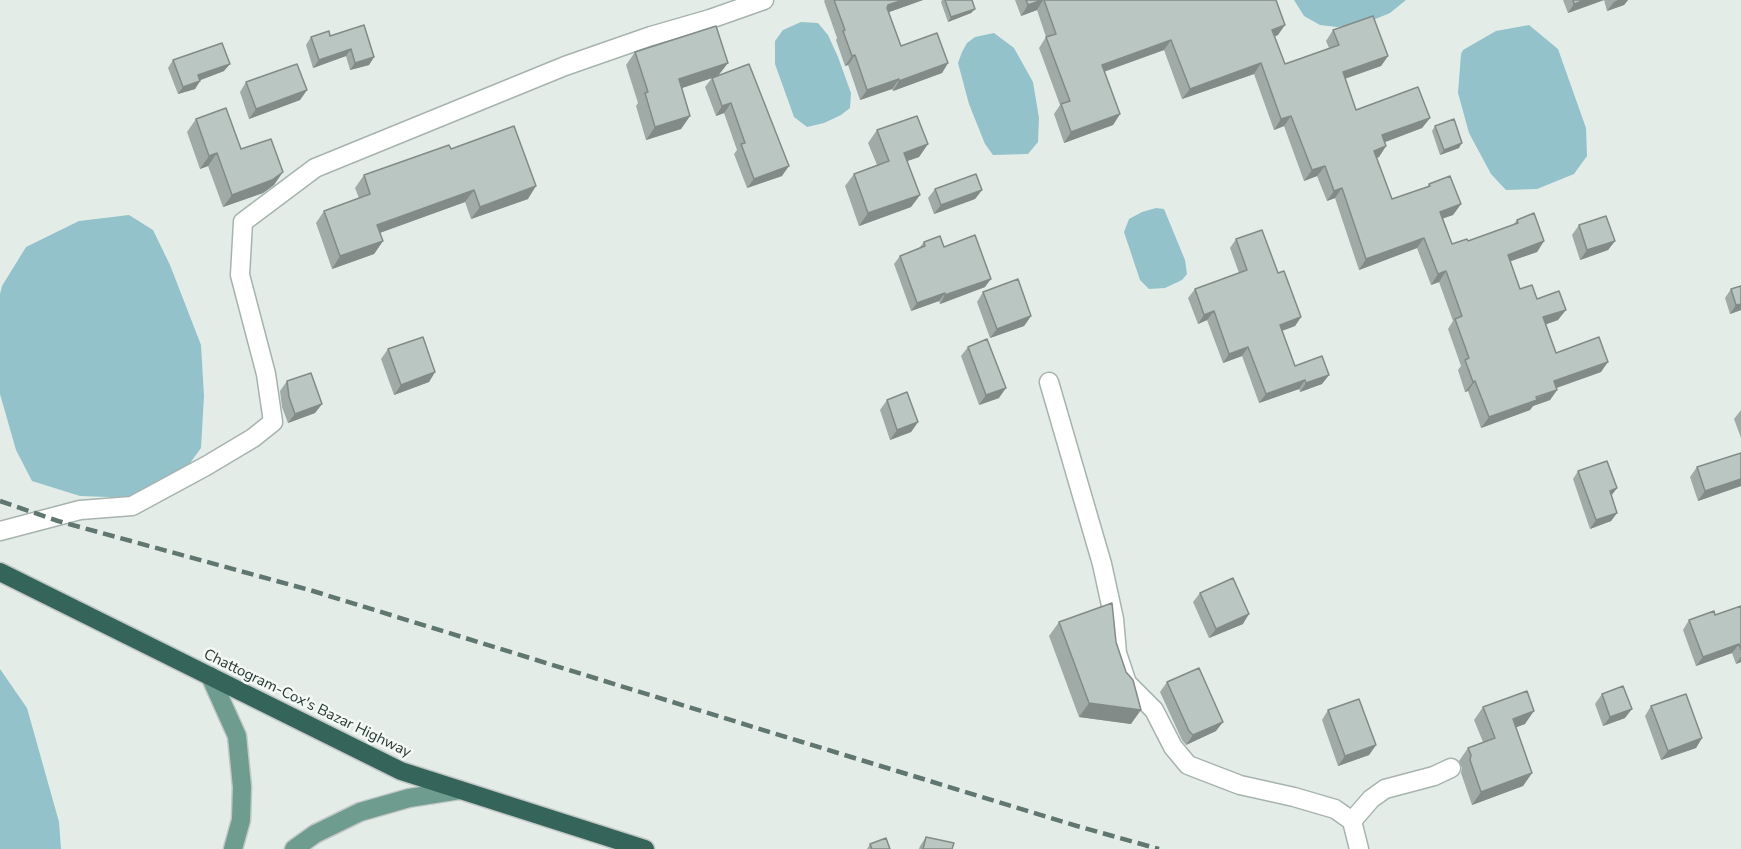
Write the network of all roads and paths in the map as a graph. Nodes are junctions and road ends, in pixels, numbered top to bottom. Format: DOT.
graph roads {
  1 [pos="764,0"];
  2 [pos="1049,382"];
  3 [pos="0,531"];
  4 [pos="0,572"];
  5 [pos="210,676"];
  6 [pos="1451,768"];
  7 [pos="460,790"];
  8 [pos="1352,820"];
  9 [pos="233,849"];
  10 [pos="294,849"];
  11 [pos="645,849"];
  12 [pos="1359,849"];
  1 -- 3 [label="street"];
  2 -- 8 [label="street"];
  4 -- 5 [label="highway, Chattogram-Cox's Bazar Highway"];
  5 -- 7 [label="highway, Chattogram-Cox's Bazar Highway"];
  5 -- 9 [label="main road"];
  6 -- 8 [label="street"];
  7 -- 10 [label="main road"];
  7 -- 11 [label="highway, Chattogram-Cox's Bazar Highway"];
  8 -- 12 [label="street"];
}
